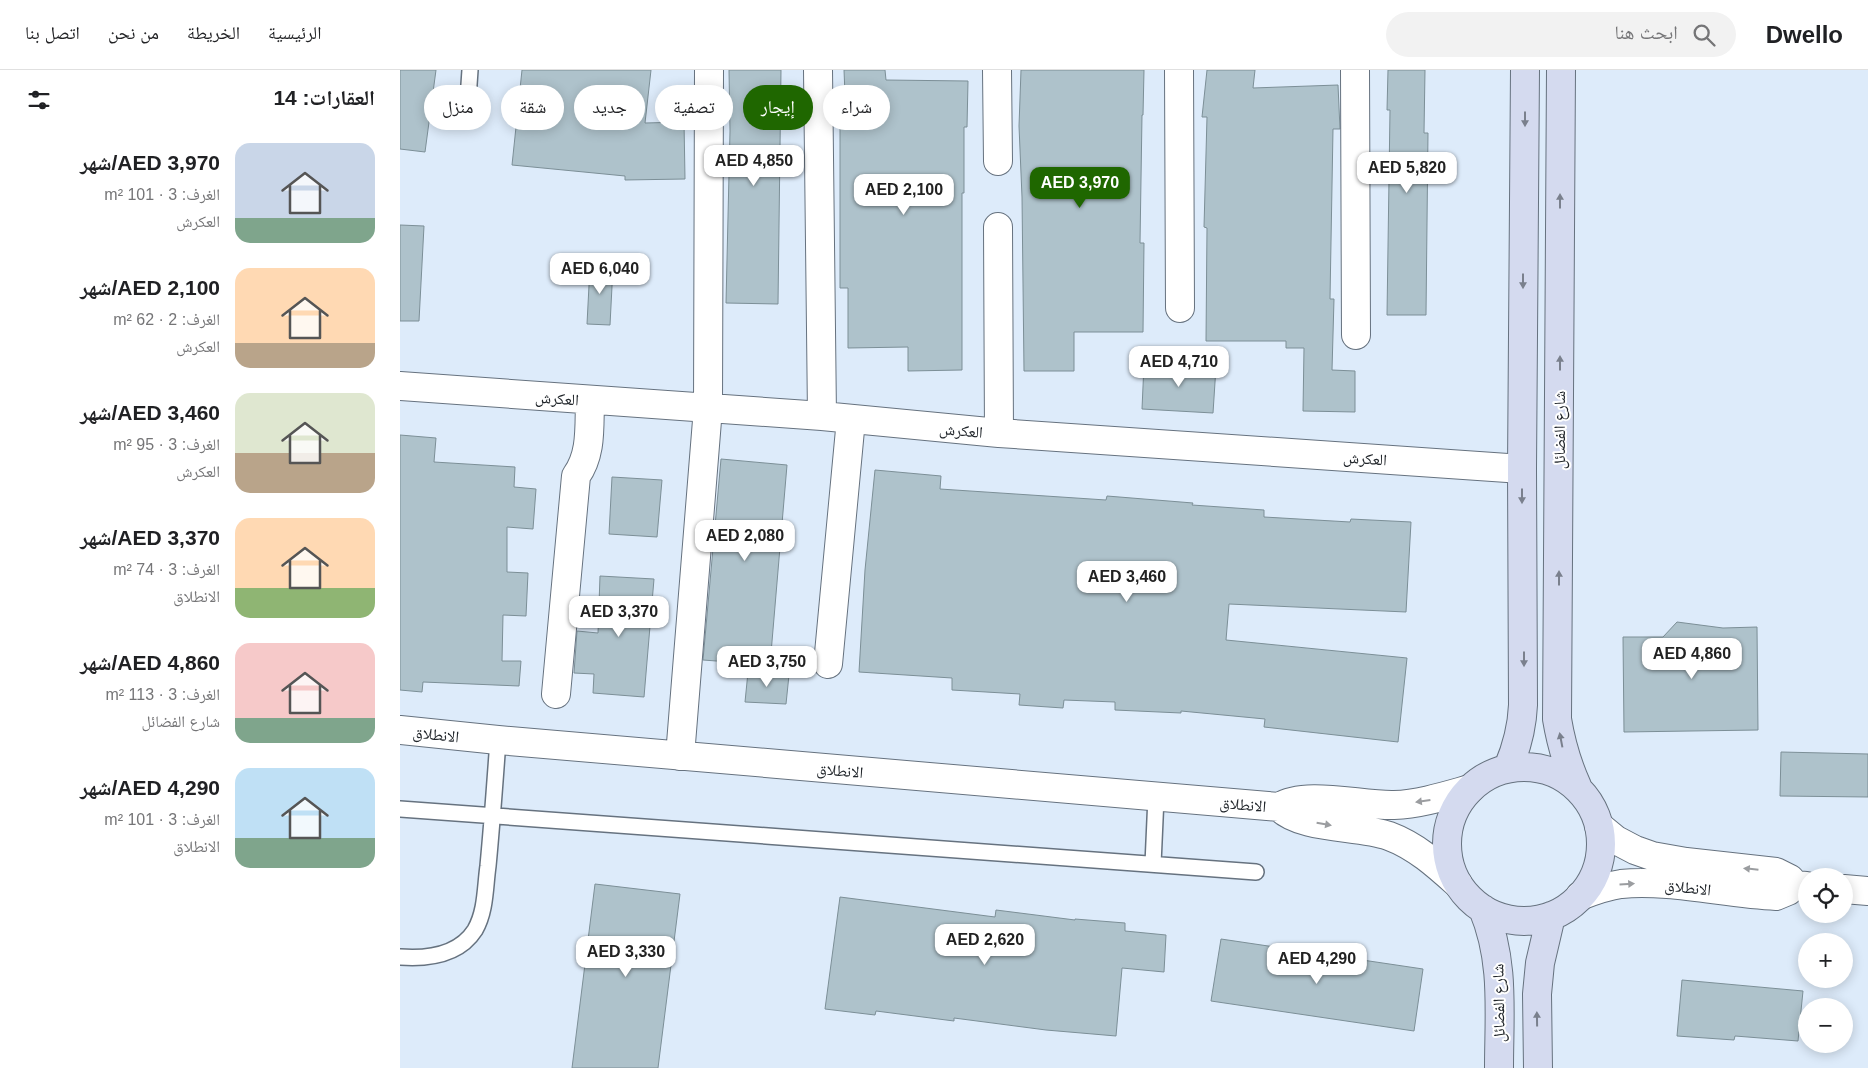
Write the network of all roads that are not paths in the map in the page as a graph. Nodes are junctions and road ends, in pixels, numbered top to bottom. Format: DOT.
graph roads {
  1 [pos="470,70"];
  2 [pos="709,70"];
  3 [pos="818,70"];
  4 [pos="997,70"];
  5 [pos="1179,70"];
  6 [pos="1355,70"];
  7 [pos="1525,70"];
  8 [pos="1561,70"];
  9 [pos="469,85"];
  10 [pos="998,161"];
  11 [pos="998,227"];
  12 [pos="1180,308"];
  13 [pos="1356,335"];
  14 [pos="400,386"];
  15 [pos="583,400"];
  16 [pos="708,408"];
  17 [pos="822,416"];
  18 [pos="851,419"];
  19 [pos="999,433"];
  20 [pos="1522,469"];
  21 [pos="828,664"];
  22 [pos="556,694"];
  23 [pos="400,730"];
  24 [pos="498,740"];
  25 [pos="680,756"];
  26 [pos="1508,768"];
  27 [pos="1577,786"];
  28 [pos="1470,789"];
  29 [pos="1156,797"];
  30 [pos="1279,807"];
  31 [pos="400,809"];
  32 [pos="493,815"];
  33 [pos="1599,826"];
  34 [pos="1153,864"];
  35 [pos="1256,872"];
  36 [pos="1458,884"];
  37 [pos="1798,884"];
  38 [pos="1798,887"];
  39 [pos="1853,889"];
  40 [pos="1868,890"];
  41 [pos="1580,896"];
  42 [pos="1483,909"];
  43 [pos="1551,916"];
  44 [pos="400,957"];
  45 [pos="1499,1068"];
  46 [pos="1538,1068"];
  1 -- 9 [label="lane"];
  2 -- 16 [label="street"];
  3 -- 17 [label="street"];
  4 -- 10 [label="street"];
  5 -- 12 [label="street"];
  6 -- 13 [label="street"];
  7 -- 20 [label="street, one-way"];
  27 -- 8 [label="street, شارع الفضائل, one-way"];
  11 -- 19 [label="street"];
  14 -- 15 [label="street, العكرش"];
  15 -- 16 [label="street, العكرش"];
  15 -- 22 [label="street"];
  16 -- 17 [label="street, العكرش"];
  16 -- 25 [label="street"];
  17 -- 18 [label="street, العكرش"];
  18 -- 19 [label="street, العكرش"];
  18 -- 21 [label="street"];
  19 -- 20 [label="street, العكرش"];
  20 -- 26 [label="street, one-way"];
  23 -- 24 [label="street, الانطلاق"];
  24 -- 25 [label="street, الانطلاق"];
  24 -- 32 [label="lane"];
  25 -- 29 [label="street, الانطلاق"];
  26 -- 27 [label="street"];
  26 -- 28 [label="street"];
  27 -- 33 [label="street"];
  28 -- 30 [label="street, الانطلاق, one-way"];
  28 -- 36 [label="street"];
  29 -- 30 [label="street, الانطلاق"];
  29 -- 34 [label="lane"];
  30 -- 36 [label="street, الانطلاق, one-way"];
  31 -- 32 [label="lane"];
  32 -- 34 [label="lane"];
  32 -- 44 [label="lane"];
  37 -- 33 [label="street, الانطلاق, one-way"];
  33 -- 41 [label="street"];
  34 -- 35 [label="lane"];
  36 -- 42 [label="street"];
  41 -- 38 [label="street, الانطلاق, one-way"];
  39 -- 40 [label="street"];
  41 -- 43 [label="street"];
  42 -- 43 [label="street"];
  42 -- 45 [label="street, شارع الفضائل"];
  46 -- 43 [label="street, one-way"];
}
